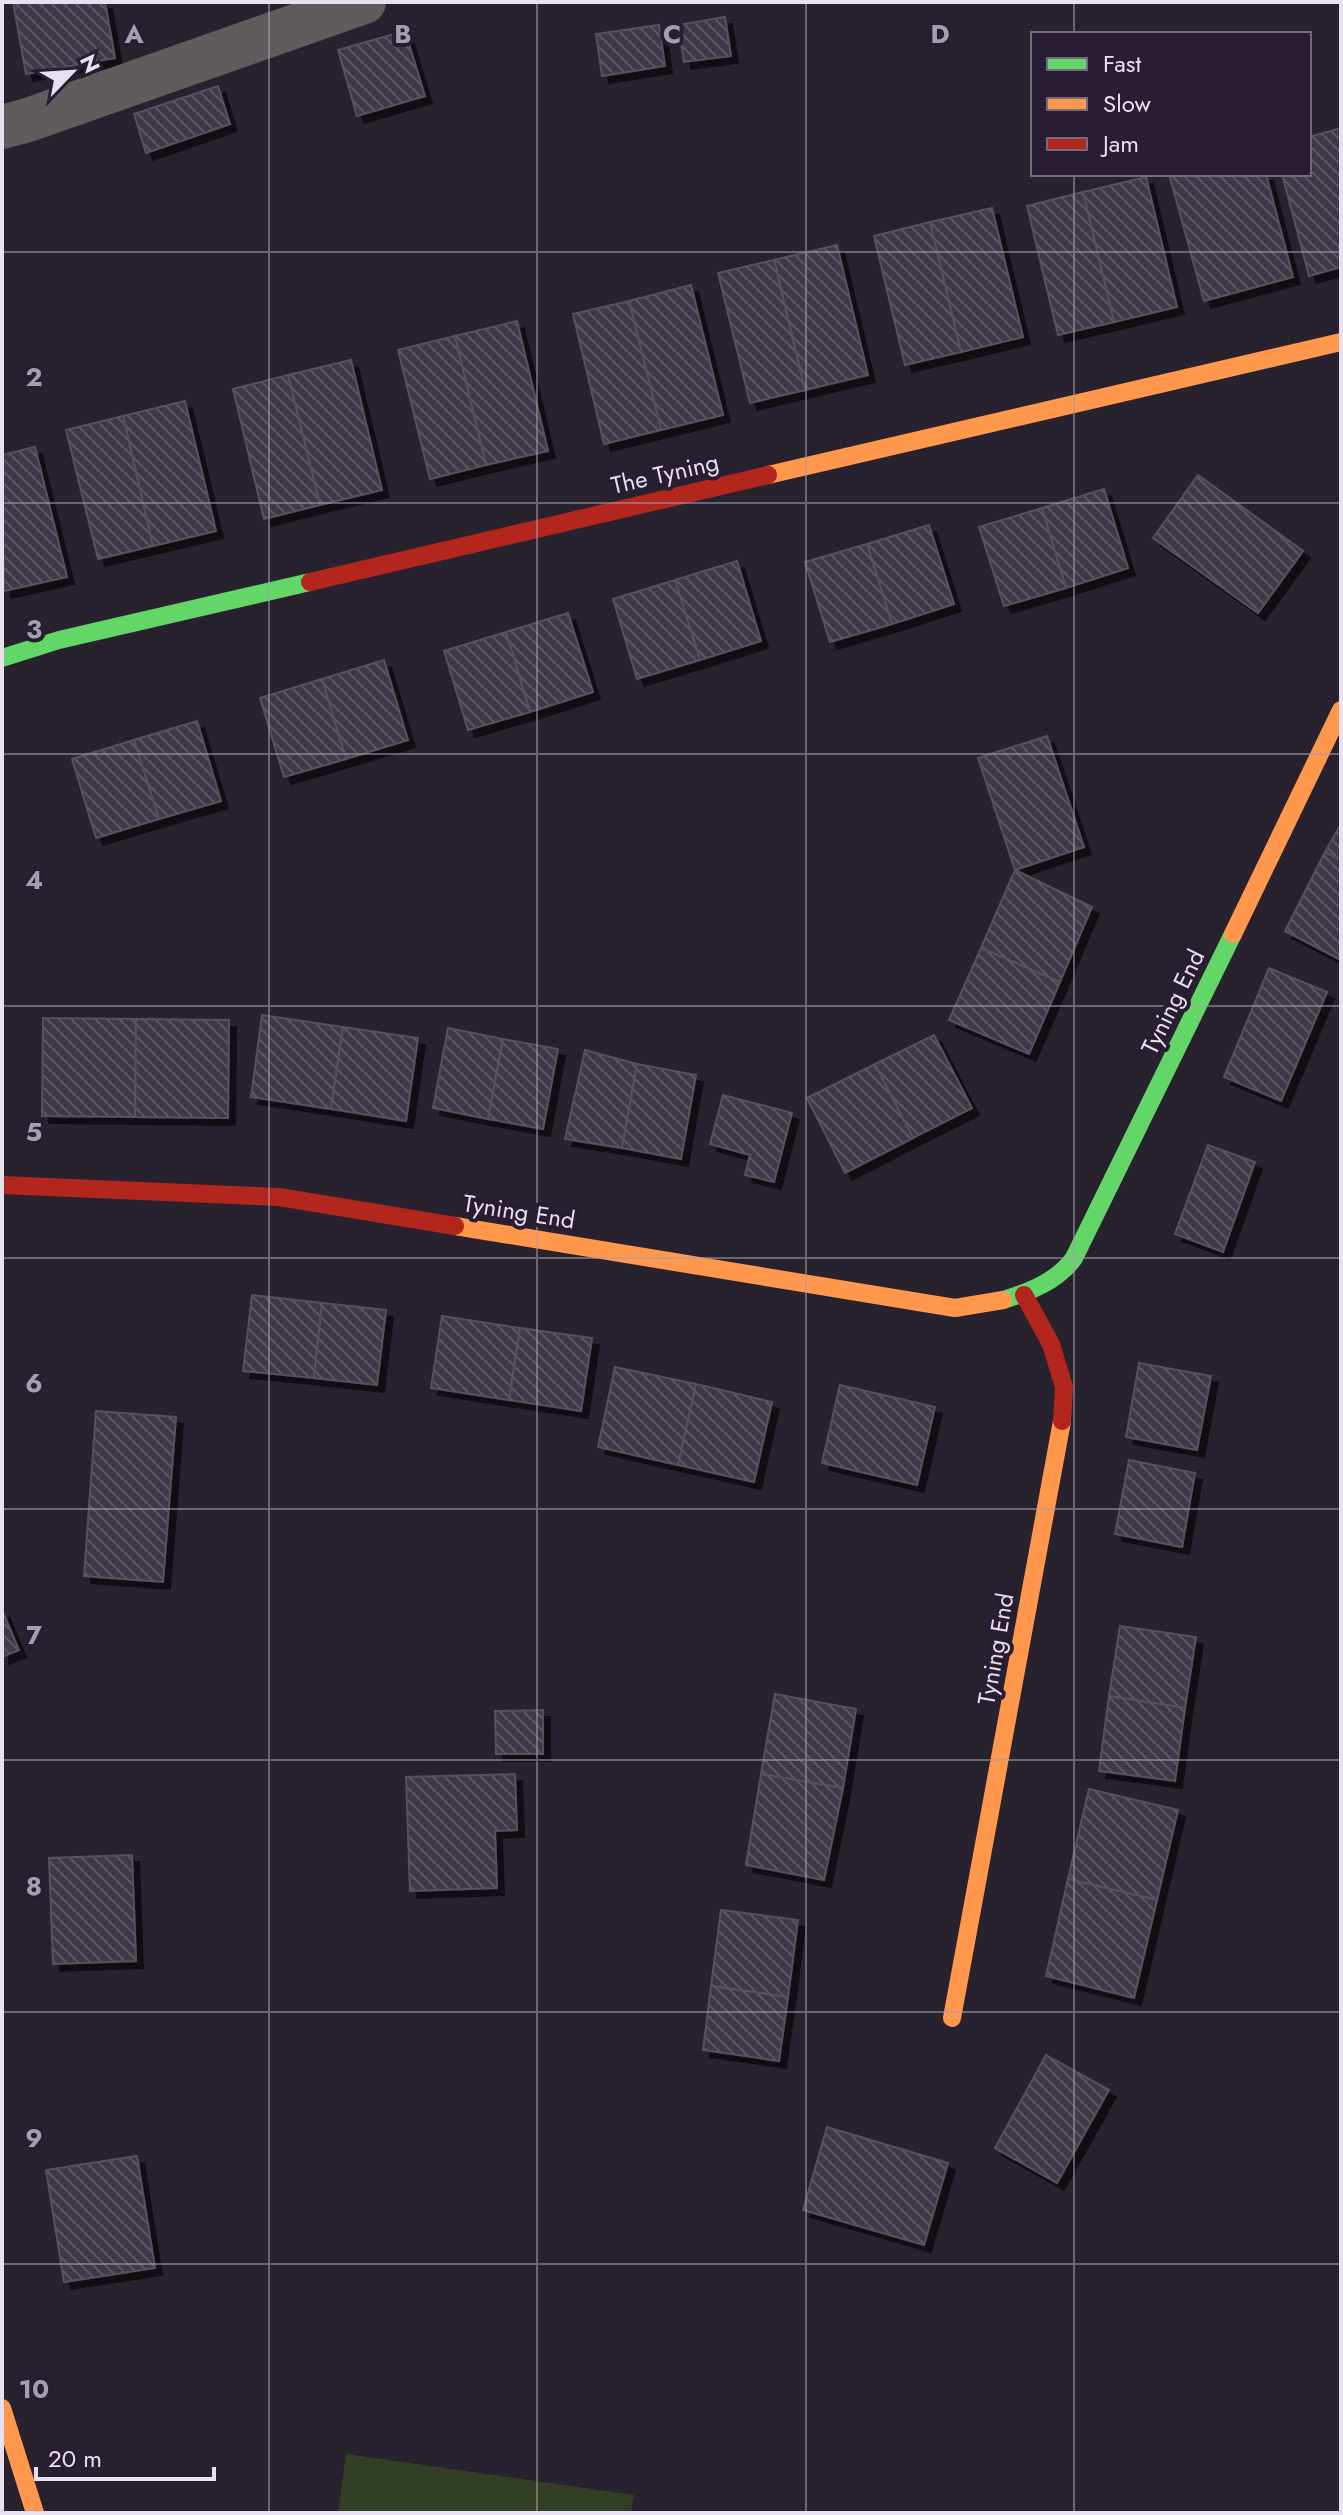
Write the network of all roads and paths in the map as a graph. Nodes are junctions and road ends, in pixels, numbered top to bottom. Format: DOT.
graph roads {
  1 [pos="364,2"];
  2 [pos="2,127"];
  3 [pos="1341,342"];
  4 [pos="2,658"];
  5 [pos="1341,710"];
  6 [pos="2,1185"];
  7 [pos="1024,1295"];
  8 [pos="952,2018"];
  9 [pos="2,2408"];
  10 [pos="35,2513"];
  1 -- 2 [label="street"];
  3 -- 4 [label="street, The Tyning"];
  5 -- 7 [label="street, Tyning End"];
  6 -- 7 [label="street, Tyning End"];
  7 -- 8 [label="street, Tyning End"];
  9 -- 10 [label="street"];
}
